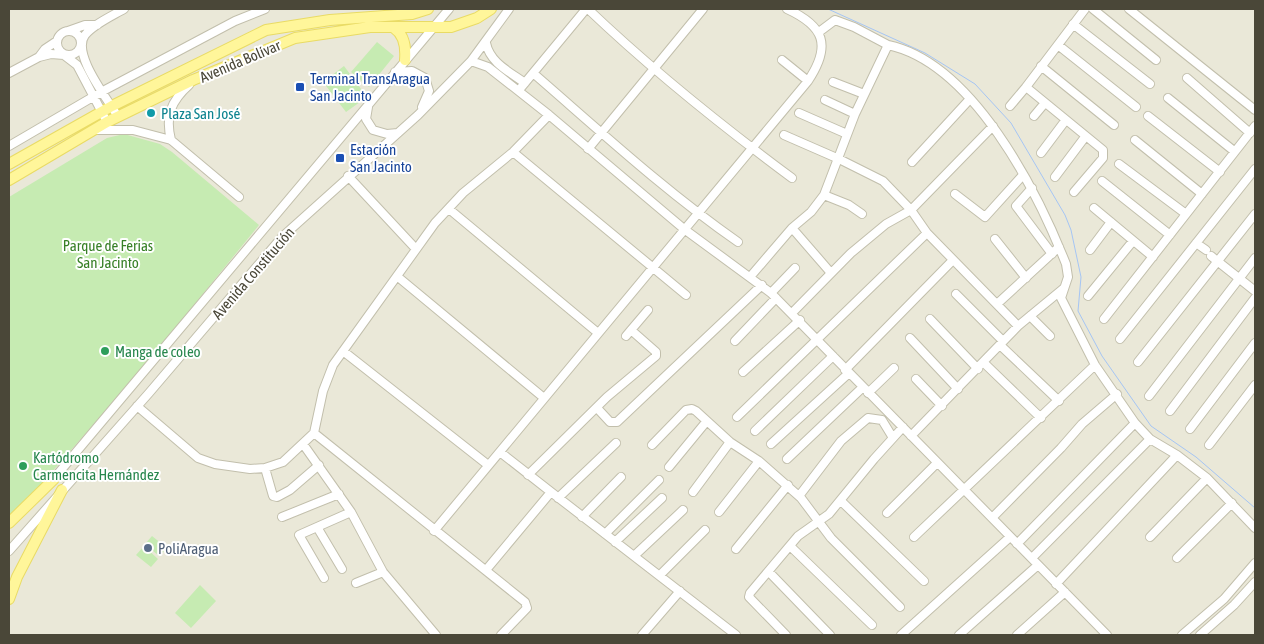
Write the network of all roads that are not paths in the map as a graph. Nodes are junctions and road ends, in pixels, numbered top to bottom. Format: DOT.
graph roads {
  1 [pos="124,9"];
  2 [pos="265,9"];
  3 [pos="428,9"];
  4 [pos="449,9"];
  5 [pos="491,9"];
  6 [pos="509,9"];
  7 [pos="587,9"];
  8 [pos="703,9"];
  9 [pos="787,9"];
  10 [pos="1085,9"];
  11 [pos="1093,9"];
  12 [pos="1129,9"];
  13 [pos="1072,24"];
  14 [pos="98,25"];
  15 [pos="434,27"];
  16 [pos="394,28"];
  17 [pos="68,31"];
  18 [pos="819,32"];
  19 [pos="57,41"];
  20 [pos="486,43"];
  21 [pos="888,45"];
  22 [pos="1058,45"];
  23 [pos="80,47"];
  24 [pos="64,55"];
  25 [pos="39,57"];
  26 [pos="405,60"];
  27 [pos="782,60"];
  28 [pos="1156,60"];
  29 [pos="471,61"];
  30 [pos="1041,66"];
  31 [pos="655,68"];
  32 [pos="395,72"];
  33 [pos="9,73"];
  34 [pos="533,73"];
  35 [pos="1187,78"];
  36 [pos="193,80"];
  37 [pos="522,81"];
  38 [pos="808,81"];
  39 [pos="833,82"];
  40 [pos="1150,84"];
  41 [pos="1026,87"];
  42 [pos="516,88"];
  43 [pos="103,91"];
  44 [pos="864,94"];
  45 [pos="94,96"];
  46 [pos="1168,98"];
  47 [pos="825,100"];
  48 [pos="969,100"];
  49 [pos="370,103"];
  50 [pos="1044,104"];
  51 [pos="112,106"];
  52 [pos="1010,106"];
  53 [pos="1136,107"];
  54 [pos="1255,110"];
  55 [pos="102,112"];
  56 [pos="799,113"];
  57 [pos="549,114"];
  58 [pos="855,114"];
  59 [pos="418,115"];
  60 [pos="1034,116"];
  61 [pos="1148,116"];
  62 [pos="118,117"];
  63 [pos="1065,121"];
  64 [pos="107,122"];
  65 [pos="1114,125"];
  66 [pos="993,126"];
  67 [pos="1253,129"];
  68 [pos="94,130"];
  69 [pos="398,133"];
  70 [pos="601,133"];
  71 [pos="847,134"];
  72 [pos="784,135"];
  73 [pos="1086,136"];
  74 [pos="171,140"];
  75 [pos="1135,140"];
  76 [pos="9,146"];
  77 [pos="751,148"];
  78 [pos="588,149"];
  79 [pos="1234,151"];
  80 [pos="513,152"];
  81 [pos="1041,152"];
  82 [pos="839,159"];
  83 [pos="912,162"];
  84 [pos="9,164"];
  85 [pos="1119,164"];
  86 [pos="1255,168"];
  87 [pos="1220,172"];
  88 [pos="1023,175"];
  89 [pos="348,176"];
  90 [pos="1055,177"];
  91 [pos="792,178"];
  92 [pos="9,180"];
  93 [pos="1102,181"];
  94 [pos="1032,188"];
  95 [pos="1074,192"];
  96 [pos="955,194"];
  97 [pos="1202,194"];
  98 [pos="824,195"];
  99 [pos="239,198"];
  100 [pos="1094,208"];
  101 [pos="449,209"];
  102 [pos="910,210"];
  103 [pos="697,213"];
  104 [pos="862,214"];
  105 [pos="1186,214"];
  106 [pos="1255,214"];
  107 [pos="1111,222"];
  108 [pos="792,228"];
  109 [pos="684,229"];
  110 [pos="927,232"];
  111 [pos="1170,235"];
  112 [pos="995,239"];
  113 [pos="1133,241"];
  114 [pos="738,242"];
  115 [pos="1196,243"];
  116 [pos="1059,247"];
  117 [pos="416,249"];
  118 [pos="1090,250"];
  119 [pos="1052,254"];
  120 [pos="1153,256"];
  121 [pos="1255,258"];
  122 [pos="954,260"];
  123 [pos="1219,262"];
  124 [pos="652,268"];
  125 [pos="795,268"];
  126 [pos="832,273"];
  127 [pos="398,277"];
  128 [pos="750,277"];
  129 [pos="1026,278"];
  130 [pos="1240,278"];
  131 [pos="762,285"];
  132 [pos="1065,287"];
  133 [pos="1255,291"];
  134 [pos="956,294"];
  135 [pos="686,295"];
  136 [pos="773,295"];
  137 [pos="1088,296"];
  138 [pos="1255,298"];
  139 [pos="997,304"];
  140 [pos="648,310"];
  141 [pos="792,313"];
  142 [pos="1030,316"];
  143 [pos="930,319"];
  144 [pos="800,320"];
  145 [pos="1104,320"];
  146 [pos="1018,326"];
  147 [pos="598,333"];
  148 [pos="1050,336"];
  149 [pos="910,338"];
  150 [pos="818,339"];
  151 [pos="1120,339"];
  152 [pos="735,341"];
  153 [pos="1002,343"];
  154 [pos="1255,343"];
  155 [pos="343,351"];
  156 [pos="833,356"];
  157 [pos="983,362"];
  158 [pos="1138,362"];
  159 [pos="1095,365"];
  160 [pos="894,368"];
  161 [pos="978,369"];
  162 [pos="847,371"];
  163 [pos="743,372"];
  164 [pos="916,379"];
  165 [pos="1255,385"];
  166 [pos="958,389"];
  167 [pos="866,390"];
  168 [pos="1117,394"];
  169 [pos="1149,396"];
  170 [pos="544,398"];
  171 [pos="1059,401"];
  172 [pos="137,406"];
  173 [pos="942,406"];
  174 [pos="597,408"];
  175 [pos="1170,411"];
  176 [pos="737,417"];
  177 [pos="1041,418"];
  178 [pos="706,422"];
  179 [pos="1136,423"];
  180 [pos="903,428"];
  181 [pos="1190,429"];
  182 [pos="755,431"];
  183 [pos="314,433"];
  184 [pos="911,436"];
  185 [pos="893,438"];
  186 [pos="1150,439"];
  187 [pos="730,442"];
  188 [pos="616,443"];
  189 [pos="304,444"];
  190 [pos="770,444"];
  191 [pos="652,445"];
  192 [pos="1209,445"];
  193 [pos="500,452"];
  194 [pos="1178,456"];
  195 [pos="787,459"];
  196 [pos="760,461"];
  197 [pos="937,463"];
  198 [pos="319,465"];
  199 [pos="488,466"];
  200 [pos="669,467"];
  201 [pos="265,468"];
  202 [pos="528,475"];
  203 [pos="622,477"];
  204 [pos="1207,478"];
  205 [pos="54,479"];
  206 [pos="659,480"];
  207 [pos="788,486"];
  208 [pos="62,490"];
  209 [pos="964,490"];
  210 [pos="551,492"];
  211 [pos="693,492"];
  212 [pos="339,494"];
  213 [pos="799,496"];
  214 [pos="558,498"];
  215 [pos="662,498"];
  216 [pos="841,501"];
  217 [pos="1232,503"];
  218 [pos="683,510"];
  219 [pos="352,512"];
  220 [pos="719,512"];
  221 [pos="887,513"];
  222 [pos="282,517"];
  223 [pos="582,517"];
  224 [pos="992,518"];
  225 [pos="819,522"];
  226 [pos="9,523"];
  227 [pos="317,527"];
  228 [pos="1255,528"];
  229 [pos="9,530"];
  230 [pos="705,530"];
  231 [pos="434,531"];
  232 [pos="604,534"];
  233 [pos="914,537"];
  234 [pos="1010,537"];
  235 [pos="1150,537"];
  236 [pos="614,542"];
  237 [pos="1017,544"];
  238 [pos="790,546"];
  239 [pos="736,549"];
  240 [pos="9,551"];
  241 [pos="634,556"];
  242 [pos="1032,558"];
  243 [pos="1177,558"];
  244 [pos="1255,563"];
  245 [pos="1038,565"];
  246 [pos="342,569"];
  247 [pos="486,570"];
  248 [pos="383,572"];
  249 [pos="769,572"];
  250 [pos="660,574"];
  251 [pos="324,578"];
  252 [pos="924,581"];
  253 [pos="1255,582"];
  254 [pos="356,583"];
  255 [pos="1056,584"];
  256 [pos="680,591"];
  257 [pos="1065,592"];
  258 [pos="9,599"];
  259 [pos="900,607"];
  260 [pos="872,625"];
  261 [pos="436,635"];
  262 [pos="501,635"];
  263 [pos="642,635"];
  264 [pos="736,635"];
  265 [pos="786,635"];
  266 [pos="830,635"];
  267 [pos="901,635"];
  268 [pos="959,635"];
  269 [pos="1017,635"];
  270 [pos="1108,635"];
  271 [pos="1182,635"];
  272 [pos="1200,635"];
  1 -- 14 [label="street"];
  2 -- 43 [label="street"];
  3 -- 51 [label="main road, Avenida Bolívar"];
  4 -- 15 [label="street, Avenida Constitución"];
  5 -- 15 [label="main road, Avenida Bolívar"];
  6 -- 20 [label="street, Avenida Constitución"];
  7 -- 31 [label="street"];
  7 -- 34 [label="street"];
  8 -- 31 [label="street"];
  9 -- 18 [label="street"];
  10 -- 13 [label="street"];
  11 -- 28 [label="street"];
  12 -- 54 [label="street"];
  13 -- 22 [label="street"];
  13 -- 40 [label="street"];
  14 -- 17 [label="street"];
  14 -- 23 [label="street"];
  15 -- 16 [label="main road, Avenida Bolívar"];
  15 -- 26 [label="street, Avenida Constitución"];
  16 -- 26 [label="main road"];
  16 -- 36 [label="main road, Avenida Bolívar"];
  17 -- 19 [label="street"];
  17 -- 23 [label="street"];
  18 -- 21 [label="street"];
  18 -- 38 [label="street"];
  19 -- 24 [label="street"];
  19 -- 25 [label="street"];
  20 -- 29 [label="street, Avenida Constitución"];
  20 -- 37 [label="street"];
  21 -- 44 [label="street"];
  21 -- 48 [label="street"];
  22 -- 30 [label="street"];
  22 -- 53 [label="street"];
  23 -- 24 [label="street"];
  23 -- 43 [label="street"];
  24 -- 25 [label="street"];
  24 -- 45 [label="street"];
  25 -- 33 [label="street"];
  26 -- 32 [label="street, Avenida Constitución"];
  27 -- 38 [label="street"];
  29 -- 42 [label="street"];
  29 -- 59 [label="street, Avenida Constitución"];
  30 -- 41 [label="street"];
  30 -- 65 [label="street"];
  31 -- 70 [label="street"];
  31 -- 77 [label="street"];
  32 -- 49 [label="street, Avenida Constitución"];
  32 -- 59 [label="street"];
  34 -- 37 [label="street"];
  34 -- 70 [label="street"];
  35 -- 67 [label="street"];
  36 -- 62 [label="main road, Avenida Bolívar"];
  36 -- 74 [label="street"];
  37 -- 42 [label="street"];
  38 -- 77 [label="street"];
  39 -- 44 [label="street"];
  41 -- 50 [label="street"];
  41 -- 52 [label="street"];
  42 -- 57 [label="street"];
  43 -- 45 [label="street"];
  43 -- 51 [label="street"];
  44 -- 58 [label="street"];
  45 -- 55 [label="street"];
  45 -- 76 [label="street"];
  46 -- 79 [label="street"];
  47 -- 58 [label="street"];
  48 -- 66 [label="street"];
  48 -- 83 [label="street"];
  49 -- 69 [label="street"];
  49 -- 205 [label="street, Avenida Constitución"];
  50 -- 60 [label="street"];
  50 -- 63 [label="street"];
  51 -- 55 [label="main road, Avenida Bolívar"];
  51 -- 62 [label="street"];
  55 -- 64 [label="street"];
  55 -- 84 [label="main road, Avenida Bolívar"];
  56 -- 71 [label="street"];
  57 -- 78 [label="street"];
  57 -- 80 [label="street"];
  58 -- 71 [label="street"];
  59 -- 69 [label="street, Avenida Constitución"];
  61 -- 87 [label="street"];
  62 -- 64 [label="main road, Avenida Bolívar"];
  63 -- 73 [label="street"];
  63 -- 81 [label="street"];
  64 -- 68 [label="main road, Avenida Bolívar"];
  66 -- 88 [label="street"];
  66 -- 102 [label="street"];
  67 -- 79 [label="street"];
  68 -- 74 [label="street"];
  68 -- 92 [label="main road, Avenida Bolívar"];
  69 -- 89 [label="street, Avenida Constitución"];
  70 -- 78 [label="street"];
  70 -- 103 [label="street"];
  71 -- 82 [label="street"];
  72 -- 82 [label="street"];
  73 -- 90 [label="street"];
  73 -- 95 [label="street"];
  74 -- 99 [label="street"];
  75 -- 97 [label="street"];
  77 -- 91 [label="street"];
  77 -- 103 [label="street"];
  78 -- 109 [label="street"];
  79 -- 87 [label="street"];
  80 -- 101 [label="street"];
  80 -- 124 [label="street"];
  82 -- 98 [label="street"];
  82 -- 102 [label="street"];
  85 -- 105 [label="street"];
  86 -- 115 [label="street"];
  87 -- 97 [label="street"];
  88 -- 94 [label="street"];
  88 -- 96 [label="street"];
  89 -- 117 [label="street"];
  89 -- 172 [label="street, Avenida Constitución"];
  93 -- 111 [label="street"];
  94 -- 116 [label="street"];
  94 -- 119 [label="street"];
  97 -- 105 [label="street"];
  98 -- 104 [label="street"];
  98 -- 108 [label="street"];
  100 -- 107 [label="street"];
  101 -- 117 [label="street"];
  101 -- 147 [label="street"];
  102 -- 110 [label="street"];
  102 -- 126 [label="street"];
  103 -- 109 [label="street"];
  103 -- 114 [label="street"];
  105 -- 111 [label="street"];
  106 -- 123 [label="street"];
  107 -- 113 [label="street"];
  107 -- 118 [label="street"];
  108 -- 126 [label="street"];
  108 -- 128 [label="street"];
  109 -- 124 [label="street"];
  109 -- 128 [label="street"];
  110 -- 122 [label="street"];
  110 -- 150 [label="street"];
  111 -- 120 [label="street"];
  112 -- 129 [label="street"];
  113 -- 120 [label="street"];
  113 -- 137 [label="street"];
  115 -- 123 [label="street"];
  115 -- 151 [label="street"];
  116 -- 119 [label="street"];
  116 -- 132 [label="street"];
  117 -- 127 [label="street"];
  119 -- 129 [label="street"];
  120 -- 145 [label="street"];
  121 -- 130 [label="street"];
  122 -- 139 [label="street"];
  122 -- 162 [label="street"];
  123 -- 130 [label="street"];
  123 -- 158 [label="street"];
  124 -- 135 [label="street"];
  124 -- 147 [label="street"];
  125 -- 136 [label="street"];
  126 -- 141 [label="street"];
  127 -- 155 [label="street"];
  127 -- 170 [label="street"];
  128 -- 131 [label="street"];
  129 -- 139 [label="street"];
  130 -- 133 [label="street"];
  130 -- 169 [label="street"];
  131 -- 136 [label="street"];
  131 -- 174 [label="street"];
  132 -- 142 [label="street"];
  132 -- 159 [label="street"];
  134 -- 153 [label="street"];
  136 -- 141 [label="street"];
  136 -- 152 [label="street"];
  138 -- 175 [label="street"];
  139 -- 146 [label="street"];
  140 -- 174 [label="street"];
  141 -- 144 [label="street"];
  142 -- 146 [label="street"];
  142 -- 148 [label="street"];
  143 -- 161 [label="street"];
  144 -- 150 [label="street"];
  144 -- 163 [label="street"];
  146 -- 153 [label="street"];
  147 -- 170 [label="street"];
  149 -- 166 [label="street"];
  150 -- 156 [label="street"];
  150 -- 176 [label="street"];
  153 -- 157 [label="street"];
  153 -- 171 [label="street"];
  154 -- 181 [label="street"];
  155 -- 183 [label="street"];
  155 -- 199 [label="street"];
  156 -- 162 [label="street"];
  156 -- 182 [label="street"];
  157 -- 161 [label="street"];
  157 -- 177 [label="street"];
  159 -- 168 [label="street"];
  159 -- 171 [label="street"];
  160 -- 167 [label="street"];
  161 -- 166 [label="street"];
  162 -- 167 [label="street"];
  162 -- 190 [label="street"];
  164 -- 173 [label="street"];
  165 -- 192 [label="street"];
  166 -- 173 [label="street"];
  167 -- 180 [label="street"];
  167 -- 195 [label="street"];
  168 -- 179 [label="street"];
  168 -- 224 [label="street"];
  170 -- 193 [label="street"];
  171 -- 177 [label="street"];
  172 -- 201 [label="street"];
  172 -- 208 [label="street, Avenida Constitución"];
  173 -- 184 [label="street"];
  174 -- 202 [label="street"];
  177 -- 209 [label="street"];
  178 -- 187 [label="street"];
  178 -- 191 [label="street"];
  178 -- 200 [label="street"];
  179 -- 186 [label="street"];
  179 -- 237 [label="street"];
  180 -- 184 [label="street"];
  180 -- 185 [label="street"];
  183 -- 189 [label="street"];
  183 -- 231 [label="street"];
  184 -- 197 [label="street"];
  185 -- 213 [label="street"];
  185 -- 216 [label="street"];
  186 -- 194 [label="street"];
  186 -- 242 [label="street"];
  187 -- 196 [label="street"];
  187 -- 211 [label="street"];
  188 -- 214 [label="street"];
  189 -- 198 [label="street"];
  189 -- 201 [label="street"];
  193 -- 199 [label="street"];
  193 -- 202 [label="street"];
  194 -- 204 [label="street"];
  194 -- 255 [label="street"];
  196 -- 207 [label="street"];
  196 -- 220 [label="street"];
  197 -- 209 [label="street"];
  197 -- 221 [label="street"];
  198 -- 201 [label="street"];
  198 -- 212 [label="street"];
  199 -- 231 [label="street"];
  202 -- 210 [label="street"];
  203 -- 223 [label="street"];
  204 -- 217 [label="street"];
  204 -- 235 [label="street"];
  205 -- 226 [label="main road"];
  205 -- 229 [label="street, Avenida Constitución"];
  206 -- 232 [label="street"];
  207 -- 213 [label="street"];
  207 -- 239 [label="street"];
  208 -- 240 [label="street, Avenida Constitución"];
  208 -- 258 [label="main road"];
  209 -- 224 [label="street"];
  209 -- 233 [label="street"];
  210 -- 214 [label="street"];
  210 -- 247 [label="street"];
  212 -- 219 [label="street"];
  212 -- 222 [label="street"];
  213 -- 225 [label="street"];
  214 -- 223 [label="street"];
  215 -- 236 [label="street"];
  216 -- 225 [label="street"];
  216 -- 252 [label="street"];
  217 -- 228 [label="street"];
  217 -- 243 [label="street"];
  218 -- 241 [label="street"];
  219 -- 227 [label="street"];
  219 -- 248 [label="street"];
  223 -- 232 [label="street"];
  224 -- 234 [label="street"];
  225 -- 238 [label="street"];
  225 -- 259 [label="street"];
  227 -- 246 [label="street"];
  227 -- 251 [label="street"];
  230 -- 250 [label="street"];
  231 -- 247 [label="street"];
  232 -- 236 [label="street"];
  234 -- 237 [label="street"];
  234 -- 267 [label="street"];
  236 -- 241 [label="street"];
  237 -- 242 [label="street"];
  238 -- 249 [label="street"];
  238 -- 260 [label="street"];
  241 -- 250 [label="street"];
  242 -- 245 [label="street"];
  244 -- 271 [label="street"];
  245 -- 255 [label="street"];
  245 -- 268 [label="street"];
  247 -- 262 [label="street"];
  248 -- 254 [label="street"];
  248 -- 261 [label="street"];
  249 -- 265 [label="street"];
  249 -- 266 [label="street"];
  250 -- 256 [label="street"];
  253 -- 272 [label="street"];
  255 -- 257 [label="street"];
  256 -- 263 [label="street"];
  256 -- 264 [label="street"];
  257 -- 269 [label="street"];
  257 -- 270 [label="street"];
}
